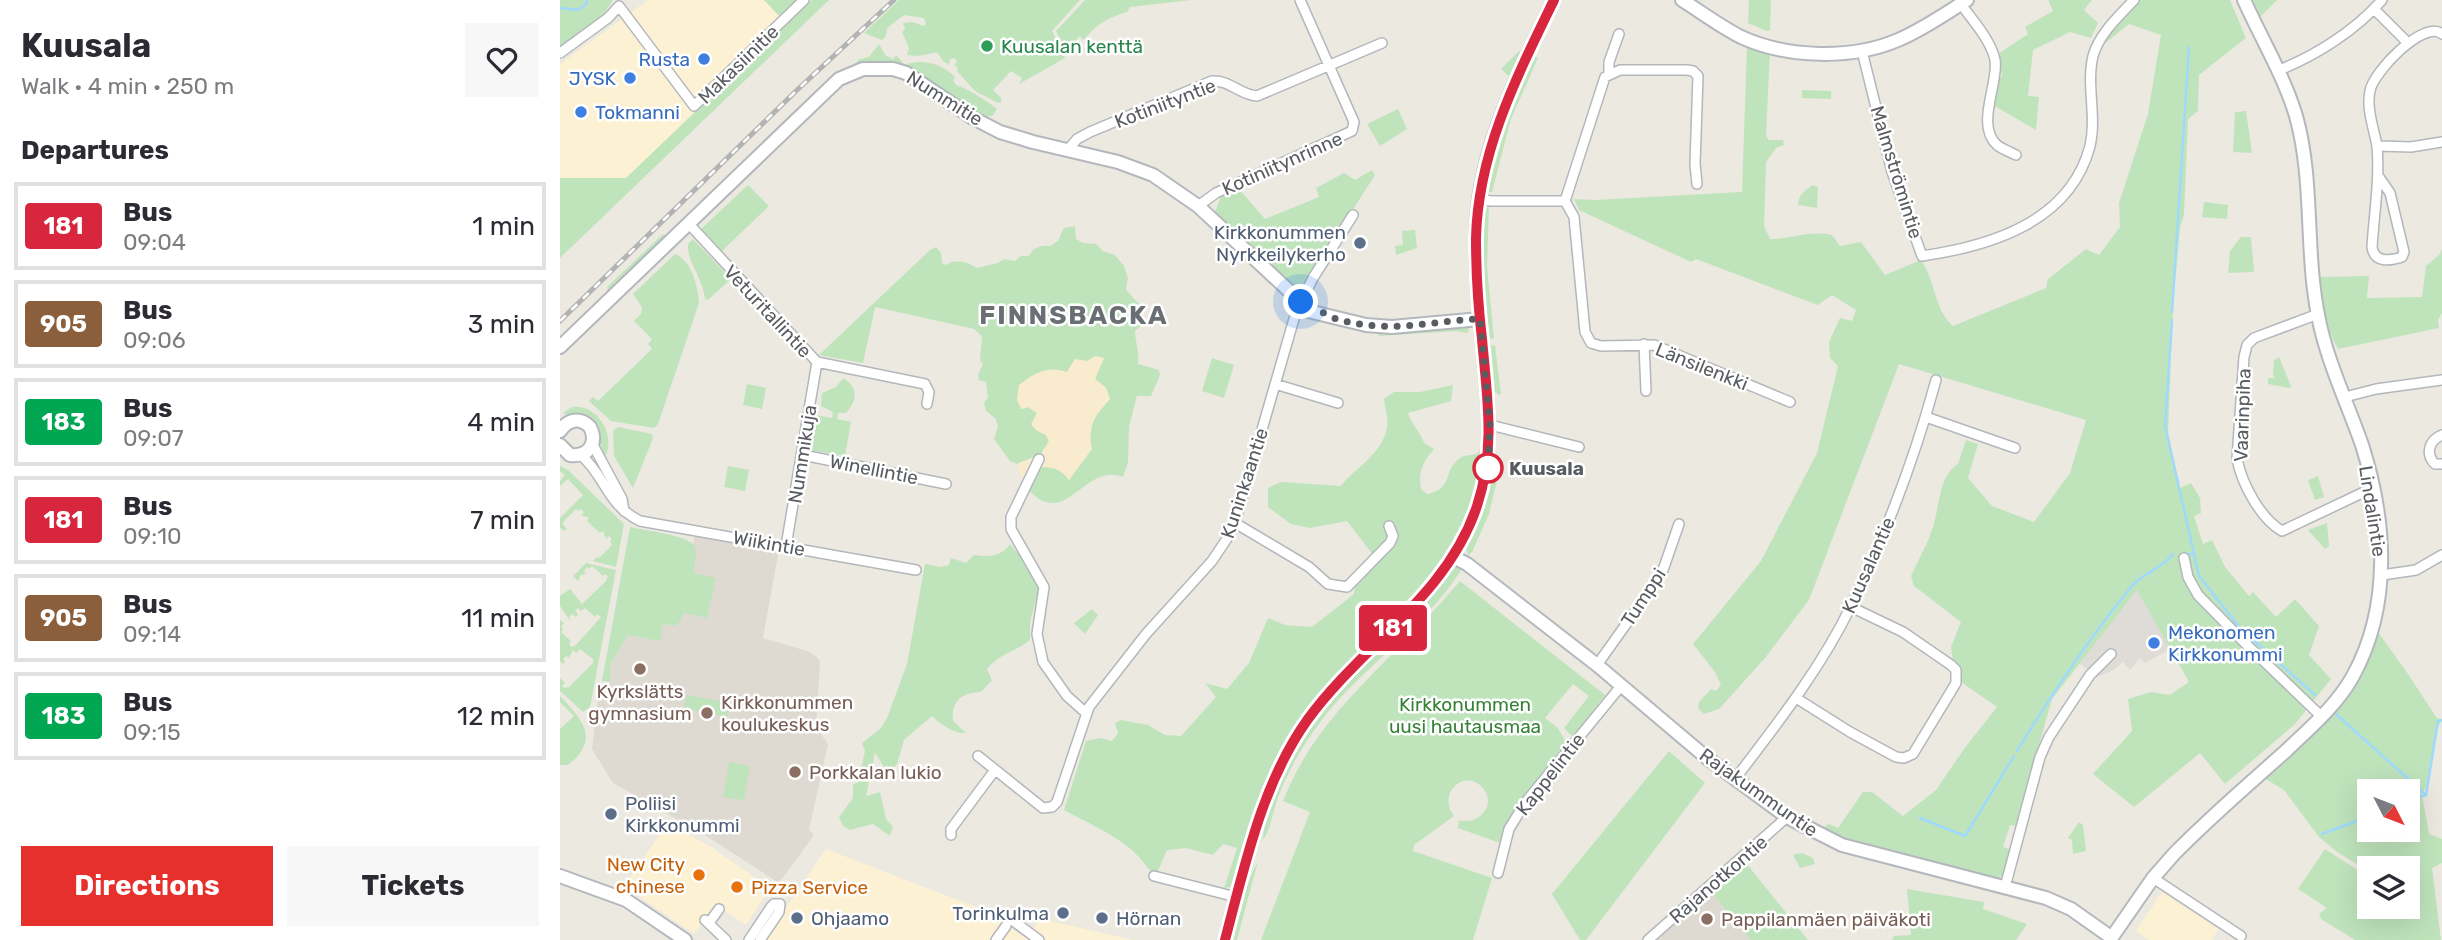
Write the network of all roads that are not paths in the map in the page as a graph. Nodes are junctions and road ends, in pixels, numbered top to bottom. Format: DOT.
graph roads {
  1 [pos="804,0"];
  2 [pos="1300,0"];
  3 [pos="1554,0"];
  4 [pos="1682,0"];
  5 [pos="2134,0"];
  6 [pos="2244,0"];
  7 [pos="2382,0"];
  8 [pos="1964,2"];
  9 [pos="2374,9"];
  10 [pos="1619,34"];
  11 [pos="2442,34"];
  12 [pos="1382,43"];
  13 [pos="2408,43"];
  14 [pos="1862,51"];
  15 [pos="560,53"];
  16 [pos="1328,65"];
  17 [pos="2277,71"];
  18 [pos="1608,74"];
  19 [pos="2442,142"];
  20 [pos="2376,146"];
  21 [pos="1067,151"];
  22 [pos="2016,155"];
  23 [pos="2379,177"];
  24 [pos="1698,184"];
  25 [pos="1478,199"];
  26 [pos="1565,201"];
  27 [pos="1198,206"];
  28 [pos="1353,215"];
  29 [pos="689,224"];
  30 [pos="1301,302"];
  31 [pos="2318,314"];
  32 [pos="1480,319"];
  33 [pos="1644,344"];
  34 [pos="560,347"];
  35 [pos="817,362"];
  36 [pos="1936,380"];
  37 [pos="2442,380"];
  38 [pos="1275,384"];
  39 [pos="1646,391"];
  40 [pos="2344,397"];
  41 [pos="1790,402"];
  42 [pos="1338,403"];
  43 [pos="927,404"];
  44 [pos="1926,417"];
  45 [pos="563,423"];
  46 [pos="1490,425"];
  47 [pos="2442,435"];
  48 [pos="593,444"];
  49 [pos="1579,447"];
  50 [pos="2015,448"];
  51 [pos="562,451"];
  52 [pos="803,454"];
  53 [pos="581,455"];
  54 [pos="1039,459"];
  55 [pos="2442,464"];
  56 [pos="946,484"];
  57 [pos="2373,491"];
  58 [pos="624,511"];
  59 [pos="1235,523"];
  60 [pos="1679,524"];
  61 [pos="1389,526"];
  62 [pos="786,546"];
  63 [pos="2442,555"];
  64 [pos="1453,556"];
  65 [pos="2184,558"];
  66 [pos="916,570"];
  67 [pos="2382,575"];
  68 [pos="1851,607"];
  69 [pos="2111,653"];
  70 [pos="1597,665"];
  71 [pos="1621,686"];
  72 [pos="1796,698"];
  73 [pos="1086,713"];
  74 [pos="2322,717"];
  75 [pos="978,756"];
  76 [pos="995,770"];
  77 [pos="1735,779"];
  78 [pos="1787,817"];
  79 [pos="951,835"];
  80 [pos="1498,873"];
  81 [pos="560,876"];
  82 [pos="1154,876"];
  83 [pos="2154,878"];
  84 [pos="2005,887"];
  85 [pos="1236,897"];
  86 [pos="719,909"];
  87 [pos="2241,936"];
  88 [pos="720,938"];
  89 [pos="2111,939"];
  90 [pos="685,940"];
  91 [pos="749,940"];
  92 [pos="761,940"];
  93 [pos="996,940"];
  94 [pos="1039,940"];
  95 [pos="1225,940"];
  96 [pos="1648,940"];
  1 -- 15 [label="street, Makasiinitie"];
  2 -- 16 [label="street, Kotiniitynrinne"];
  3 -- 25 [label="street"];
  4 -- 14 [label="street"];
  5 -- 14 [label="street, Malmströmintie"];
  6 -- 17 [label="street, Lindalintie"];
  7 -- 9 [label="street"];
  8 -- 14 [label="street"];
  8 -- 22 [label="street"];
  9 -- 13 [label="street"];
  9 -- 17 [label="street"];
  10 -- 18 [label="street"];
  11 -- 13 [label="street"];
  12 -- 16 [label="street, Kotiniityntie"];
  13 -- 20 [label="street"];
  16 -- 21 [label="street, Kotiniityntie"];
  16 -- 27 [label="street, Kotiniitynrinne"];
  17 -- 31 [label="street, Lindalintie"];
  18 -- 24 [label="street"];
  18 -- 26 [label="street"];
  19 -- 20 [label="street"];
  20 -- 23 [label="street"];
  21 -- 27 [label="street, Nummitie"];
  21 -- 29 [label="street, Nummitie"];
  23 -- 23 [label="street"];
  25 -- 26 [label="street"];
  25 -- 32 [label="street"];
  26 -- 33 [label="street, Länsilenkki"];
  27 -- 30 [label="street, Nummitie"];
  28 -- 30 [label="street, Kuninkaantie"];
  29 -- 34 [label="street, Nummitie"];
  29 -- 35 [label="street, Veturitallintie"];
  30 -- 32 [label="street, Nummitie"];
  30 -- 38 [label="street, Kuninkaantie"];
  31 -- 40 [label="street, Lindalintie"];
  31 -- 57 [label="street, Vaarinpiha"];
  32 -- 46 [label="street"];
  33 -- 39 [label="street"];
  33 -- 41 [label="street, Länsilenkki"];
  35 -- 43 [label="street, Veturitallintie"];
  35 -- 52 [label="street, Nummikuja"];
  36 -- 44 [label="street, Kuusalantie"];
  37 -- 40 [label="street"];
  38 -- 42 [label="street"];
  38 -- 59 [label="street, Kuninkaantie"];
  40 -- 57 [label="street, Lindalintie"];
  44 -- 50 [label="street"];
  44 -- 68 [label="street, Kuusalantie"];
  45 -- 48 [label="street"];
  46 -- 49 [label="street"];
  46 -- 64 [label="street"];
  47 -- 55 [label="street"];
  48 -- 53 [label="street"];
  48 -- 58 [label="street"];
  51 -- 53 [label="street"];
  52 -- 56 [label="street, Winellintie"];
  52 -- 62 [label="street, Nummikuja"];
  53 -- 58 [label="street, Wiikintie"];
  54 -- 73 [label="street"];
  57 -- 67 [label="street, Lindalintie"];
  58 -- 62 [label="street, Wiikintie"];
  59 -- 61 [label="street"];
  59 -- 73 [label="street, Kuninkaantie"];
  60 -- 70 [label="street, Tumppi"];
  62 -- 66 [label="street, Wiikintie"];
  63 -- 67 [label="street"];
  64 -- 70 [label="street, Rajakummuntie"];
  64 -- 85 [label="street"];
  65 -- 74 [label="street"];
  67 -- 74 [label="street, Lindalintie"];
  68 -- 72 [label="street, Kuusalantie"];
  68 -- 72 [label="street"];
  69 -- 84 [label="street"];
  70 -- 71 [label="street, Rajakummuntie"];
  71 -- 77 [label="street, Rajakummuntie"];
  71 -- 80 [label="street, Kappelintie"];
  72 -- 77 [label="street, Kuusalantie"];
  73 -- 76 [label="street, Kuninkaantie"];
  74 -- 83 [label="street, Lindalintie"];
  75 -- 76 [label="street"];
  76 -- 79 [label="street"];
  77 -- 78 [label="street, Rajakummuntie"];
  78 -- 84 [label="street, Rajakummuntie"];
  78 -- 96 [label="street, Rajanotkontie"];
  81 -- 90 [label="street"];
  82 -- 85 [label="street"];
  83 -- 87 [label="street"];
  83 -- 89 [label="street, Lindalintie"];
  84 -- 89 [label="street, Rajakummuntie"];
  85 -- 95 [label="street"];
  86 -- 88 [label="street"];
  91 -- 92 [label="street"];
  93 -- 94 [label="street"];
}
